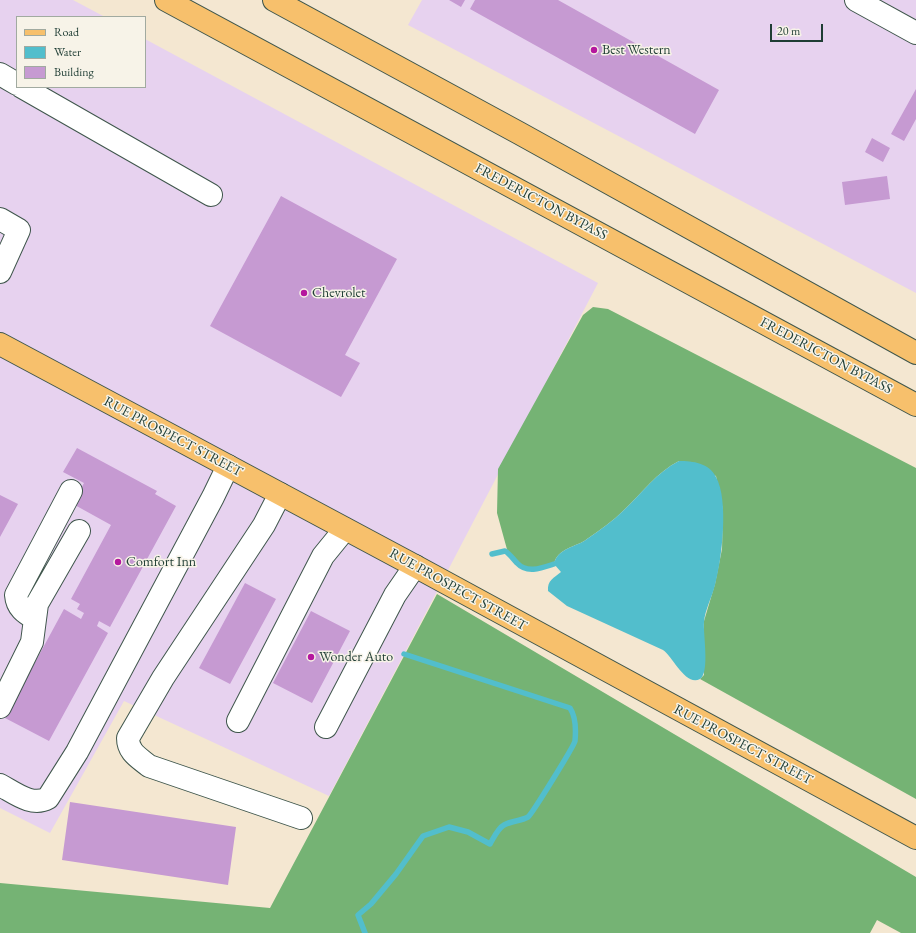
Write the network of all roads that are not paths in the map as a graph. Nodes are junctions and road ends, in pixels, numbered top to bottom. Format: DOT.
graph roads {
  1 [pos="166,0"];
  2 [pos="274,0"];
  3 [pos="856,0"];
  4 [pos="916,33"];
  5 [pos="0,74"];
  6 [pos="16,83"];
  7 [pos="24,88"];
  8 [pos="211,195"];
  9 [pos="0,218"];
  10 [pos="0,272"];
  11 [pos="0,344"];
  12 [pos="916,353"];
  13 [pos="916,405"];
  14 [pos="228,466"];
  15 [pos="71,491"];
  16 [pos="280,494"];
  17 [pos="345,529"];
  18 [pos="79,531"];
  19 [pos="415,566"];
  20 [pos="35,619"];
  21 [pos="0,707"];
  22 [pos="238,721"];
  23 [pos="326,727"];
  24 [pos="0,785"];
  25 [pos="301,818"];
  26 [pos="916,838"];
  1 -- 13 [label="main road, FREDERICTON BYPASS"];
  2 -- 12 [label="main road"];
  3 -- 4 [label="street"];
  5 -- 6 [label="street"];
  7 -- 8 [label="street"];
  9 -- 10 [label="street"];
  11 -- 14 [label="main road, RUE PROSPECT STREET"];
  14 -- 16 [label="main road, RUE PROSPECT STREET"];
  14 -- 24 [label="street"];
  15 -- 20 [label="street"];
  16 -- 17 [label="main road, RUE PROSPECT STREET"];
  16 -- 25 [label="street"];
  17 -- 19 [label="main road, RUE PROSPECT STREET"];
  17 -- 22 [label="street"];
  18 -- 20 [label="street"];
  19 -- 23 [label="street"];
  19 -- 26 [label="main road, RUE PROSPECT STREET"];
  20 -- 21 [label="street"];
}
